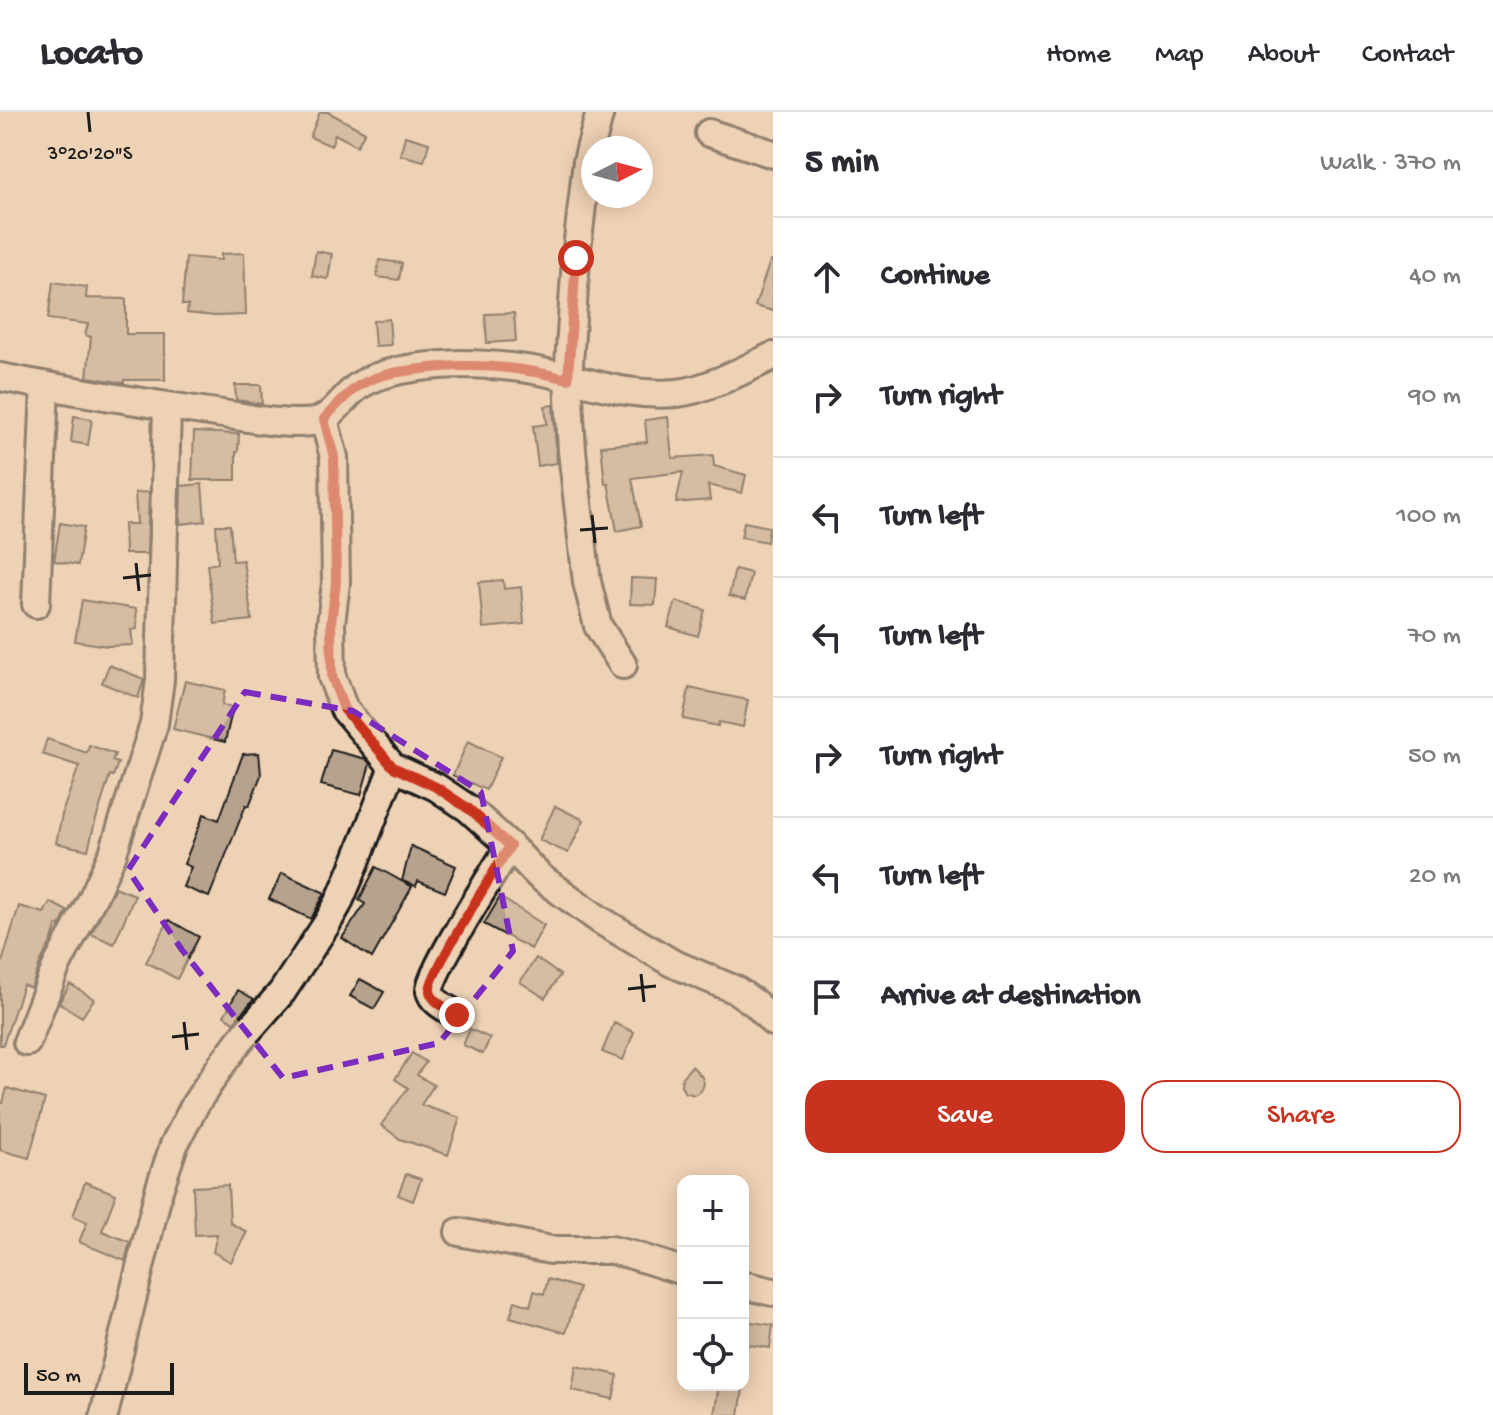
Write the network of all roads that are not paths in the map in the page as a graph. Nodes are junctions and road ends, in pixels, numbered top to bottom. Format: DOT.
graph roads {
  1 [pos="600,112"];
  2 [pos="709,133"];
  3 [pos="773,154"];
  4 [pos="766,367"];
  5 [pos="0,377"];
  6 [pos="568,379"];
  7 [pos="45,386"];
  8 [pos="167,407"];
  9 [pos="324,419"];
  10 [pos="36,604"];
  11 [pos="623,665"];
  12 [pos="393,767"];
  13 [pos="510,846"];
  14 [pos="457,1015"];
  15 [pos="773,1022"];
  16 [pos="27,1042"];
  17 [pos="459,1232"];
  18 [pos="677,1269"];
  19 [pos="749,1286"];
  20 [pos="773,1292"];
  21 [pos="104,1415"];
  1 -- 6 [label="street"];
  2 -- 3 [label="street"];
  4 -- 6 [label="street"];
  5 -- 7 [label="street"];
  6 -- 9 [label="street"];
  6 -- 11 [label="street"];
  7 -- 8 [label="street"];
  7 -- 10 [label="street"];
  8 -- 9 [label="street"];
  8 -- 16 [label="street"];
  9 -- 12 [label="street"];
  12 -- 13 [label="street"];
  12 -- 21 [label="street"];
  13 -- 14 [label="street"];
  13 -- 15 [label="street"];
  17 -- 18 [label="street"];
  19 -- 20 [label="street"];
}
